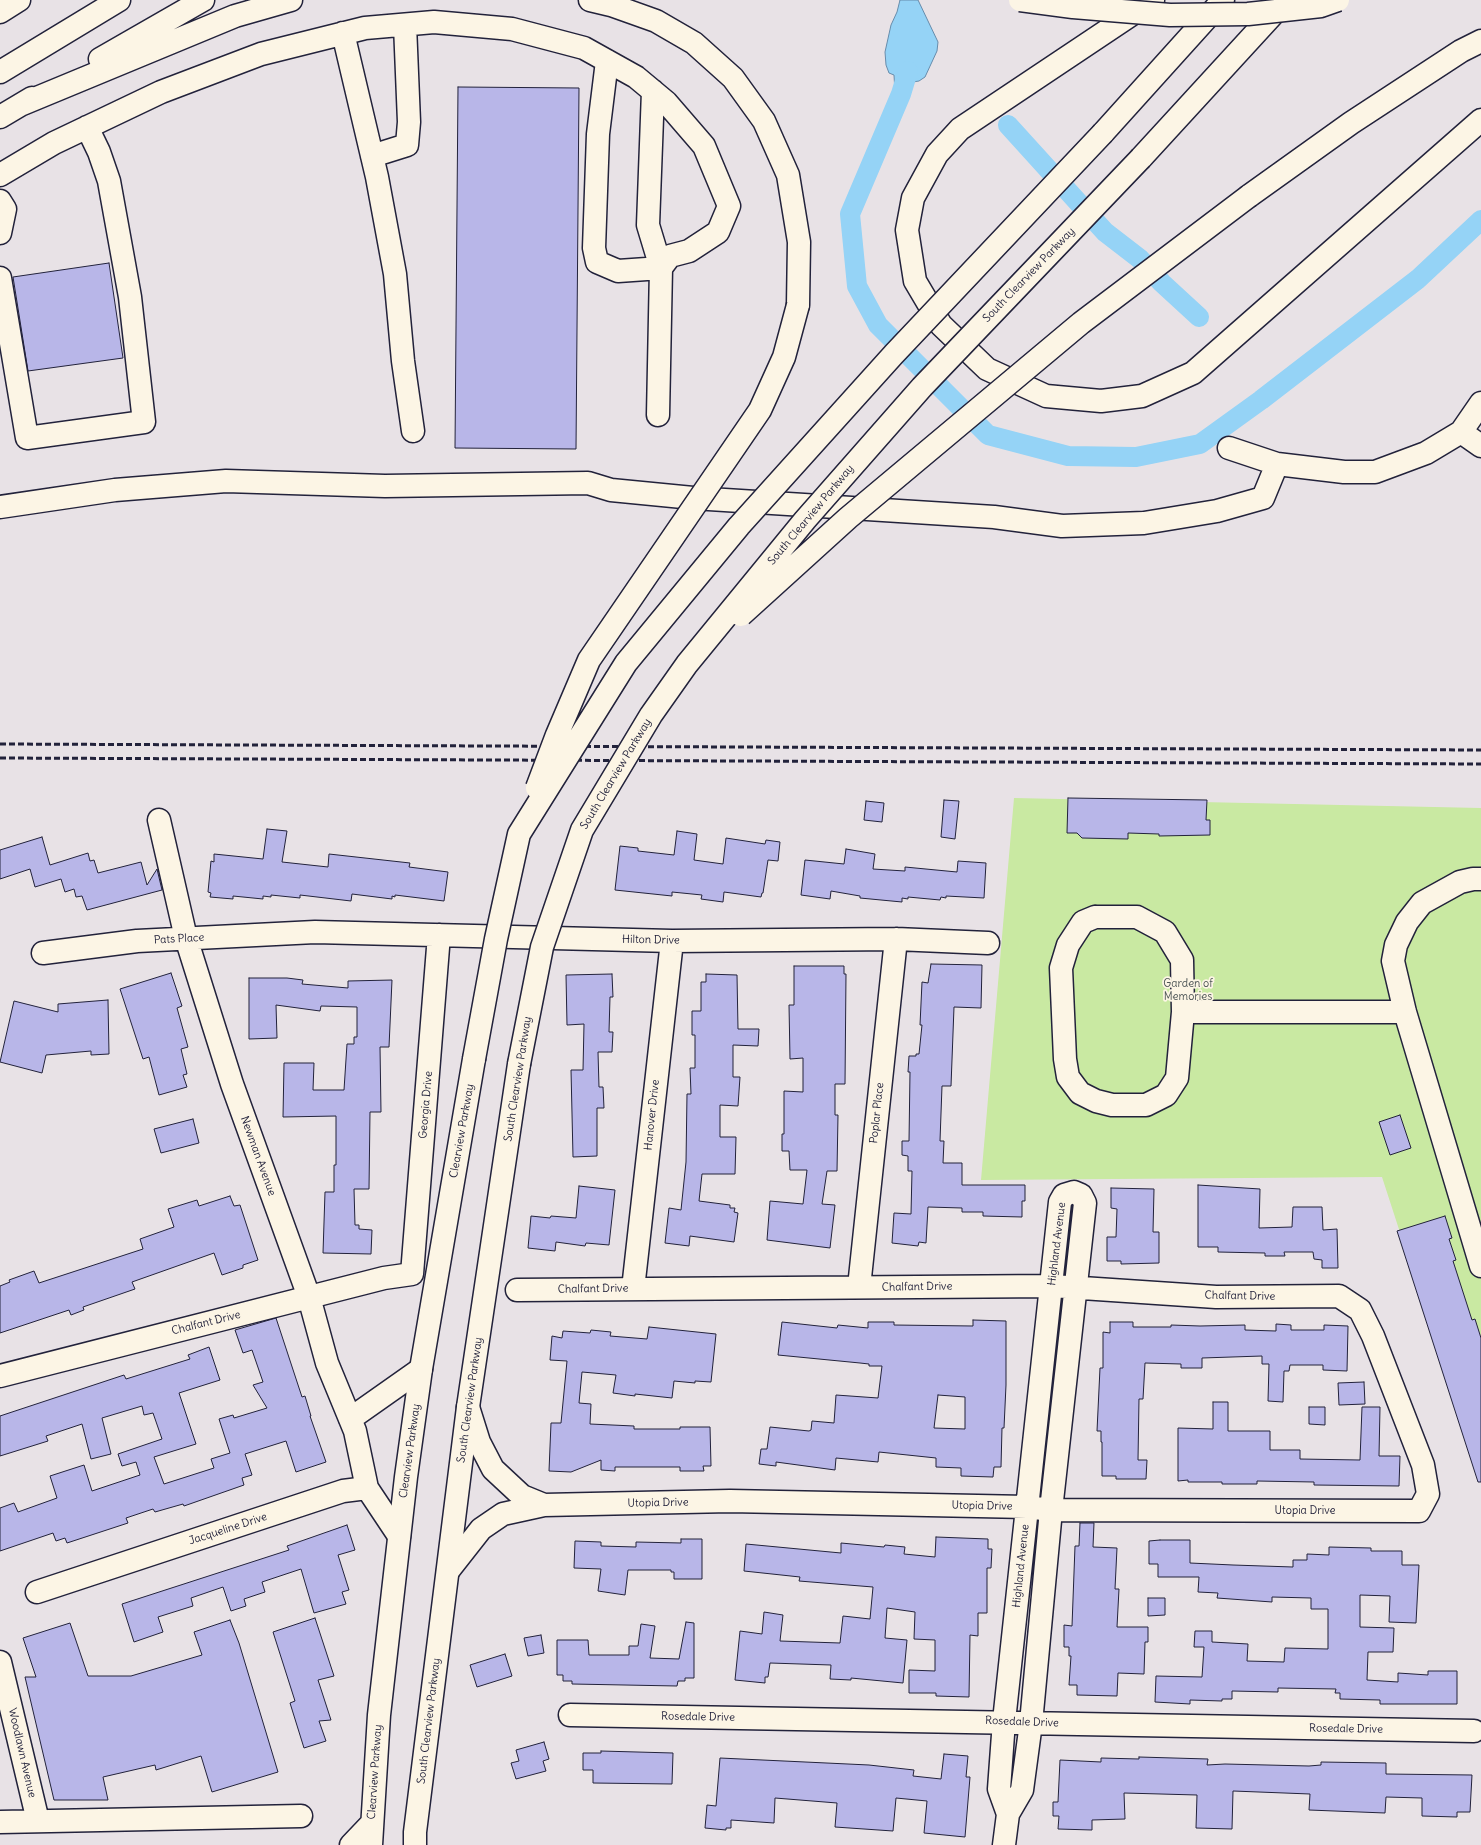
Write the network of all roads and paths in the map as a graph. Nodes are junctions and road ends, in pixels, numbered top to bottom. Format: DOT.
graph roads {
  1 [pos="19,0"];
  2 [pos="119,0"];
  3 [pos="203,0"];
  4 [pos="291,0"];
  5 [pos="590,0"];
  6 [pos="1020,0"];
  7 [pos="1153,0"];
  8 [pos="1223,0"];
  9 [pos="1286,0"];
  10 [pos="1338,0"];
  11 [pos="0,12"];
  12 [pos="405,25"];
  13 [pos="1481,29"];
  14 [pos="343,33"];
  15 [pos="1481,41"];
  16 [pos="1461,51"];
  17 [pos="607,61"];
  18 [pos="0,72"];
  19 [pos="653,91"];
  20 [pos="20,105"];
  21 [pos="0,117"];
  22 [pos="1481,120"];
  23 [pos="87,127"];
  24 [pos="372,156"];
  25 [pos="0,175"];
  26 [pos="0,201"];
  27 [pos="0,232"];
  28 [pos="661,268"];
  29 [pos="0,278"];
  30 [pos="1481,403"];
  31 [pos="658,415"];
  32 [pos="413,431"];
  33 [pos="1460,432"];
  34 [pos="1481,446"];
  35 [pos="1229,448"];
  36 [pos="1277,464"];
  37 [pos="0,507"];
  38 [pos="687,664"];
  39 [pos="159,820"];
  40 [pos="519,834"];
  41 [pos="1481,879"];
  42 [pos="315,932"];
  43 [pos="439,935"];
  44 [pos="186,938"];
  45 [pos="896,940"];
  46 [pos="672,941"];
  47 [pos="988,943"];
  48 [pos="43,953"];
  49 [pos="1183,1012"];
  50 [pos="1405,1012"];
  51 [pos="1476,1231"];
  52 [pos="1481,1266"];
  53 [pos="412,1274"];
  54 [pos="1052,1286"];
  55 [pos="1077,1287"];
  56 [pos="859,1288"];
  57 [pos="633,1289"];
  58 [pos="517,1290"];
  59 [pos="309,1297"];
  60 [pos="421,1369"];
  61 [pos="0,1376"];
  62 [pos="468,1407"];
  63 [pos="350,1418"];
  64 [pos="367,1488"];
  65 [pos="544,1505"];
  66 [pos="1027,1508"];
  67 [pos="1052,1510"];
  68 [pos="1419,1511"];
  69 [pos="399,1536"];
  70 [pos="448,1571"];
  71 [pos="37,1592"];
  72 [pos="0,1662"];
  73 [pos="570,1715"];
  74 [pos="1004,1721"];
  75 [pos="1031,1723"];
  76 [pos="1474,1731"];
  77 [pos="1008,1814"];
  78 [pos="300,1816"];
  79 [pos="38,1821"];
  80 [pos="0,1822"];
  81 [pos="371,1835"];
  82 [pos="351,1845"];
  83 [pos="415,1845"];
  84 [pos="1004,1845"];
  1 -- 11 [label="main road"];
  2 -- 18 [label="main road"];
  3 -- 20 [label="main road"];
  4 -- 20 [label="main road"];
  5 -- 40 [label="main road, bridge"];
  6 -- 10 [label="main road, bridge"];
  7 -- 22 [label="main road"];
  8 -- 40 [label="main road, bridge"];
  9 -- 38 [label="main road, South Clearview Parkway, bridge"];
  12 -- 14 [label="main road"];
  12 -- 17 [label="main road"];
  12 -- 24 [label="main road"];
  13 -- 16 [label="main road"];
  14 -- 23 [label="main road"];
  14 -- 24 [label="main road"];
  15 -- 16 [label="main road"];
  16 -- 38 [label="main road, bridge"];
  17 -- 19 [label="main road"];
  17 -- 28 [label="main road"];
  19 -- 28 [label="main road"];
  19 -- 28 [label="main road"];
  20 -- 21 [label="main road"];
  23 -- 25 [label="main road"];
  23 -- 29 [label="main road"];
  24 -- 32 [label="main road"];
  26 -- 27 [label="main road"];
  28 -- 31 [label="main road"];
  30 -- 33 [label="main road"];
  33 -- 34 [label="main road"];
  33 -- 36 [label="main road"];
  35 -- 36 [label="main road"];
  36 -- 37 [label="main road"];
  38 -- 62 [label="main road, South Clearview Parkway, bridge"];
  39 -- 44 [label="main road, Newman Avenue"];
  40 -- 60 [label="main road, Clearview Parkway, bridge"];
  41 -- 50 [label="main road"];
  42 -- 43 [label="main road, Hilton Drive"];
  42 -- 44 [label="main road, Pats Place"];
  43 -- 46 [label="main road, Hilton Drive"];
  43 -- 53 [label="main road, Georgia Drive"];
  44 -- 48 [label="main road, Pats Place"];
  44 -- 59 [label="main road, Newman Avenue"];
  45 -- 46 [label="main road, Hilton Drive"];
  45 -- 47 [label="main road, Hilton Drive"];
  45 -- 56 [label="main road, Poplar Place"];
  46 -- 57 [label="main road, Hanover Drive"];
  49 -- 49 [label="main road"];
  49 -- 50 [label="main road"];
  50 -- 51 [label="main road"];
  51 -- 52 [label="main road"];
  53 -- 59 [label="main road, Chalfant Drive"];
  54 -- 55 [label="main road, Chalfant Drive"];
  54 -- 55 [label="main road, Highland Avenue"];
  54 -- 56 [label="main road, Chalfant Drive"];
  54 -- 66 [label="main road, Highland Avenue"];
  55 -- 67 [label="main road, Highland Avenue"];
  55 -- 68 [label="main road, Chalfant Drive"];
  56 -- 57 [label="main road, Chalfant Drive"];
  57 -- 58 [label="main road, Chalfant Drive"];
  59 -- 61 [label="main road, Chalfant Drive"];
  59 -- 63 [label="main road, Newman Avenue"];
  60 -- 63 [label="main road"];
  60 -- 69 [label="main road, Clearview Parkway"];
  62 -- 65 [label="main road, Utopia Drive"];
  62 -- 70 [label="main road, South Clearview Parkway"];
  63 -- 64 [label="main road, Newman Avenue"];
  64 -- 69 [label="main road"];
  64 -- 71 [label="main road, Jacqueline Drive"];
  65 -- 66 [label="main road, Utopia Drive"];
  65 -- 70 [label="main road, Utopia Drive"];
  66 -- 67 [label="main road, Utopia Drive"];
  66 -- 74 [label="main road, Highland Avenue"];
  67 -- 68 [label="main road, Utopia Drive"];
  67 -- 75 [label="main road, Highland Avenue"];
  69 -- 81 [label="main road, Clearview Parkway"];
  70 -- 83 [label="main road, South Clearview Parkway"];
  72 -- 79 [label="main road, Woodlawn Avenue"];
  73 -- 74 [label="main road, Rosedale Drive"];
  74 -- 75 [label="main road, Rosedale Drive"];
  74 -- 77 [label="main road, Highland Avenue"];
  75 -- 76 [label="main road, Rosedale Drive"];
  75 -- 77 [label="main road, Highland Avenue"];
  77 -- 84 [label="main road, Highland Avenue"];
  78 -- 79 [label="main road"];
  79 -- 80 [label="main road"];
  81 -- 82 [label="main road"];
}
